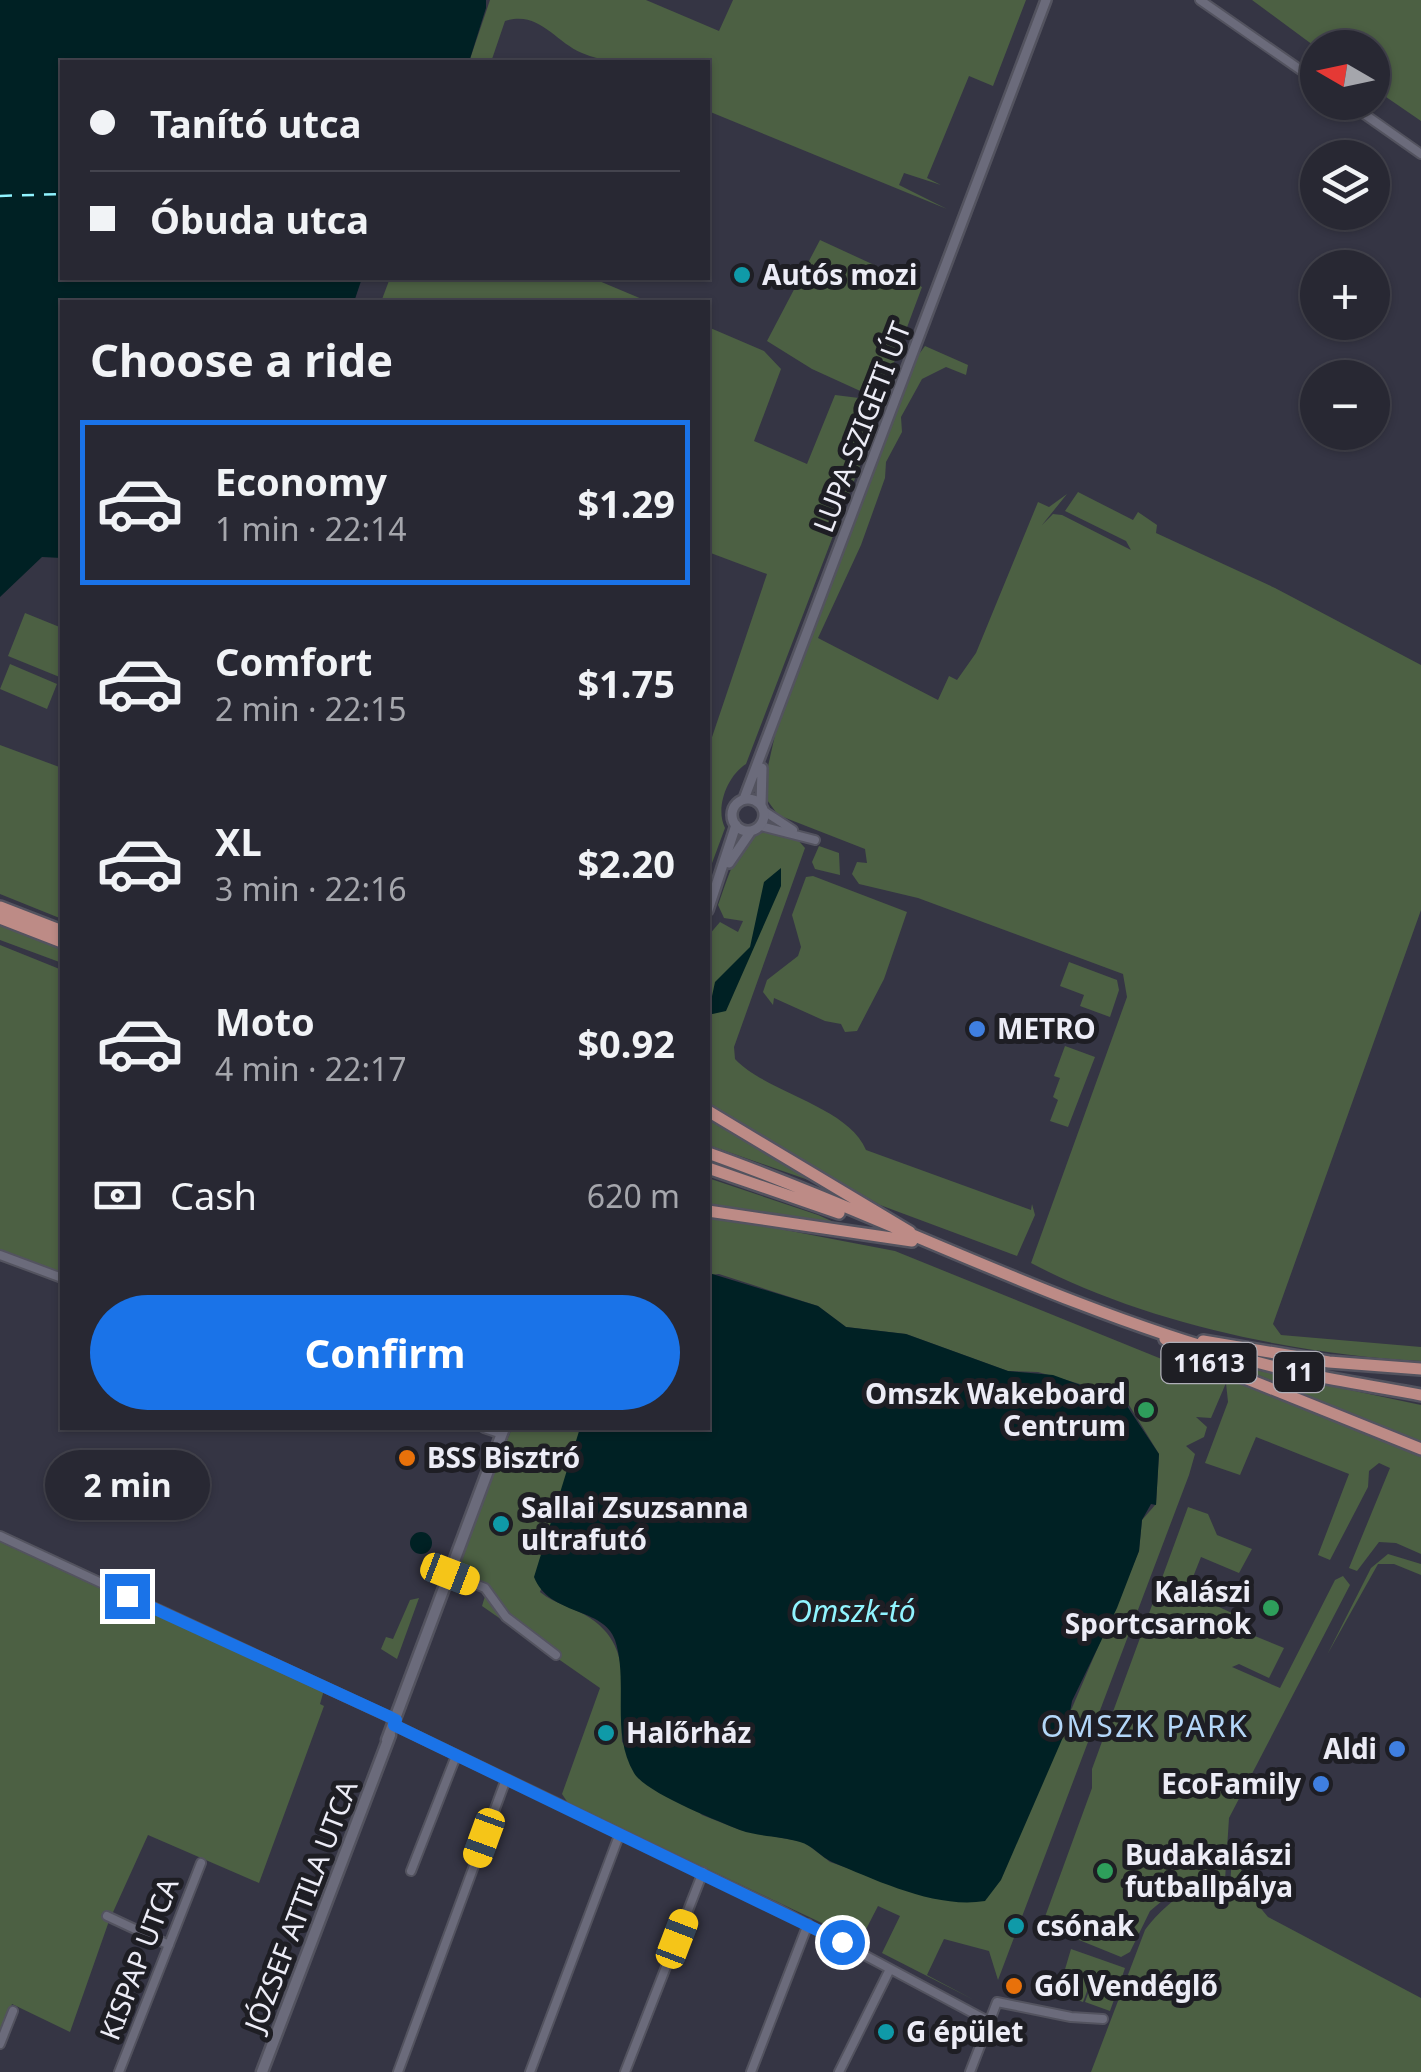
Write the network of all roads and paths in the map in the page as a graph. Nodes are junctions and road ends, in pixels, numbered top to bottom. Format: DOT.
graph roads {
  1 [pos="1046,0"];
  2 [pos="1200,0"];
  3 [pos="1300,69"];
  4 [pos="1373,120"];
  5 [pos="1421,154"];
  6 [pos="763,757"];
  7 [pos="744,799"];
  8 [pos="762,808"];
  9 [pos="736,825"];
  10 [pos="756,828"];
  11 [pos="801,835"];
  12 [pos="816,840"];
  13 [pos="716,888"];
  14 [pos="710,904"];
  15 [pos="0,907"];
  16 [pos="0,918"];
  17 [pos="60,930"];
  18 [pos="60,941"];
  19 [pos="710,1111"];
  20 [pos="710,1154"];
  21 [pos="710,1169"];
  22 [pos="710,1211"];
  23 [pos="882,1226"];
  24 [pos="926,1243"];
  25 [pos="0,1256"];
  26 [pos="60,1277"];
  27 [pos="1139,1324"];
  28 [pos="1179,1338"];
  29 [pos="1421,1369"];
  30 [pos="1421,1396"];
  31 [pos="503,1431"];
  32 [pos="1421,1449"];
  33 [pos="0,1536"];
  34 [pos="450,1574"];
  35 [pos="556,1655"];
  36 [pos="393,1727"];
  37 [pos="456,1756"];
  38 [pos="506,1779"];
  39 [pos="620,1833"];
  40 [pos="201,1863"];
  41 [pos="411,1872"];
  42 [pos="703,1872"];
  43 [pos="107,1916"];
  44 [pos="808,1924"];
  45 [pos="168,1945"];
  46 [pos="890,1969"];
  47 [pos="13,2011"];
  48 [pos="1103,2019"];
  49 [pos="986,2020"];
  50 [pos="0,2044"];
  51 [pos="119,2072"];
  52 [pos="262,2072"];
  53 [pos="398,2072"];
  54 [pos="530,2072"];
  55 [pos="625,2072"];
  56 [pos="751,2072"];
  57 [pos="839,2072"];
  58 [pos="970,2072"];
  1 -- 6 [label="street, LUPA-SZIGETI ÚT"];
  2 -- 3 [label="street"];
  4 -- 5 [label="street"];
  6 -- 7 [label="street, LUPA-SZIGETI ÚT"];
  6 -- 8 [label="street, LUPA-SZIGETI ÚT"];
  7 -- 8 [label="street"];
  7 -- 9 [label="street, LUPA-SZIGETI ÚT"];
  8 -- 10 [label="street, LUPA-SZIGETI ÚT"];
  8 -- 11 [label="street"];
  9 -- 10 [label="street"];
  9 -- 13 [label="street, LUPA-SZIGETI ÚT"];
  10 -- 11 [label="street"];
  10 -- 13 [label="street, LUPA-SZIGETI ÚT"];
  11 -- 12 [label="street"];
  13 -- 14 [label="street, LUPA-SZIGETI ÚT"];
  15 -- 17 [label="main road"];
  16 -- 18 [label="main road"];
  19 -- 24 [label="main road"];
  20 -- 23 [label="main road, 11"];
  21 -- 23 [label="main road, 11"];
  22 -- 24 [label="main road"];
  23 -- 24 [label="main road, 11"];
  24 -- 27 [label="main road, 11"];
  25 -- 26 [label="street"];
  27 -- 28 [label="main road, 11"];
  27 -- 32 [label="main road, 11613"];
  28 -- 29 [label="main road"];
  28 -- 30 [label="main road, 11"];
  31 -- 34 [label="main road, JÓZSEF ATTILA UTCA"];
  33 -- 36 [label="street"];
  34 -- 35 [label="street"];
  34 -- 36 [label="main road, JÓZSEF ATTILA UTCA"];
  36 -- 37 [label="street"];
  36 -- 52 [label="main road, JÓZSEF ATTILA UTCA"];
  37 -- 38 [label="street"];
  37 -- 41 [label="street"];
  38 -- 39 [label="street"];
  38 -- 53 [label="street"];
  39 -- 42 [label="street"];
  39 -- 54 [label="street"];
  40 -- 45 [label="street, KISPAP UTCA"];
  42 -- 44 [label="street"];
  42 -- 55 [label="street"];
  43 -- 45 [label="street"];
  44 -- 46 [label="street"];
  44 -- 56 [label="street"];
  45 -- 51 [label="street, KISPAP UTCA"];
  46 -- 49 [label="street"];
  46 -- 57 [label="street"];
  47 -- 50 [label="street"];
  48 -- 49 [label="street"];
  49 -- 58 [label="street"];
}
